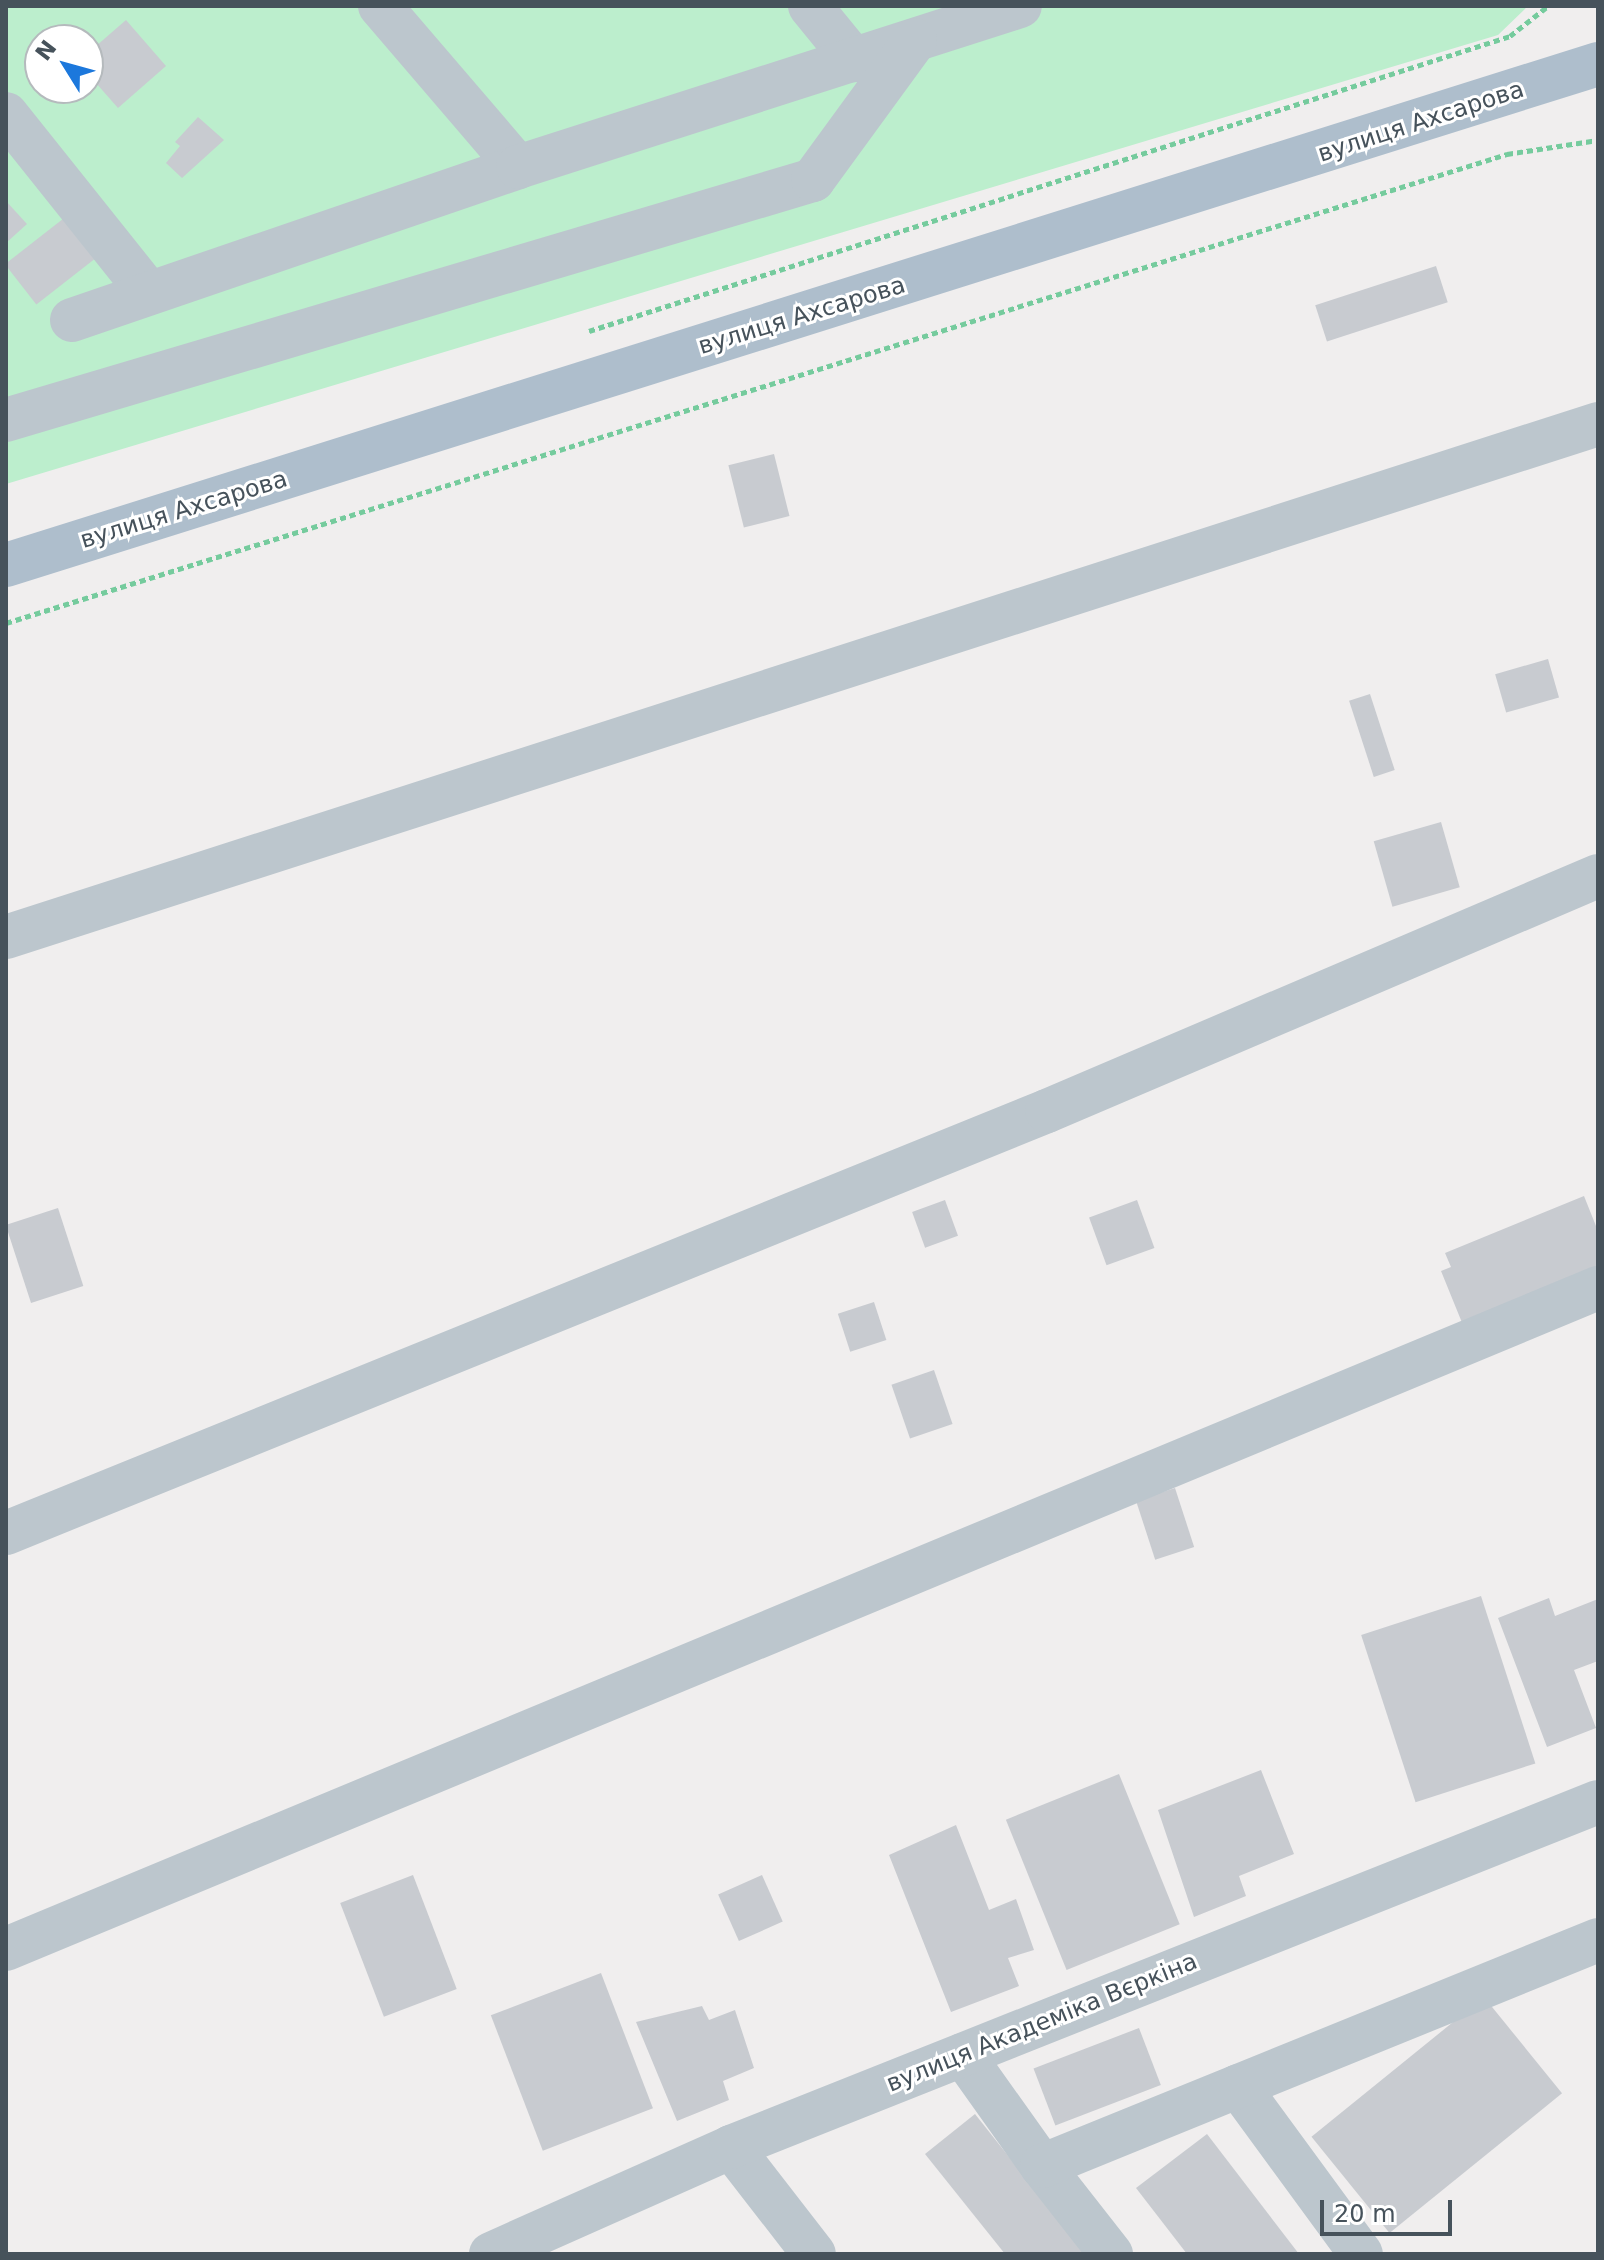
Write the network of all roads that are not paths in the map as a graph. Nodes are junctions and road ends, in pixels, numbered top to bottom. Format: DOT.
graph roads {
  1 [pos="380,6"];
  2 [pos="810,6"];
  3 [pos="1020,6"];
  4 [pos="915,40"];
  5 [pos="854,60"];
  6 [pos="1598,64"];
  7 [pos="6,114"];
  8 [pos="518,167"];
  9 [pos="149,293"];
  10 [pos="72,320"];
  11 [pos="6,420"];
  12 [pos="1598,424"];
  13 [pos="6,565"];
  14 [pos="1598,876"];
  15 [pos="6,937"];
  16 [pos="1598,1288"];
  17 [pos="6,1533"];
  18 [pos="1598,1802"];
  19 [pos="1598,1940"];
  20 [pos="6,1949"];
  21 [pos="963,2055"];
  22 [pos="1238,2086"];
  23 [pos="731,2147"];
  24 [pos="1042,2166"];
  25 [pos="541,2243"];
  26 [pos="491,2254"];
  27 [pos="814,2254"];
  28 [pos="1111,2254"];
  29 [pos="1361,2254"];
  1 -- 8 [label="street"];
  2 -- 5 [label="street"];
  3 -- 4 [label="street"];
  4 -- 5 [label="street"];
  4 -- 11 [label="street"];
  5 -- 8 [label="street"];
  6 -- 13 [label="main road, вулиця Ахсарова"];
  7 -- 9 [label="street"];
  8 -- 9 [label="street"];
  9 -- 10 [label="street"];
  12 -- 15 [label="street"];
  14 -- 17 [label="street"];
  16 -- 20 [label="street"];
  18 -- 21 [label="street, вулиця Академіка Вєркіна"];
  19 -- 22 [label="street"];
  21 -- 23 [label="street, вулиця Академіка Вєркіна"];
  21 -- 24 [label="street"];
  22 -- 24 [label="street"];
  22 -- 29 [label="street"];
  23 -- 25 [label="street, вулиця Академіка Вєркіна"];
  23 -- 27 [label="street"];
  24 -- 28 [label="street"];
  25 -- 26 [label="street, вулиця Академіка Вєркіна"];
}
